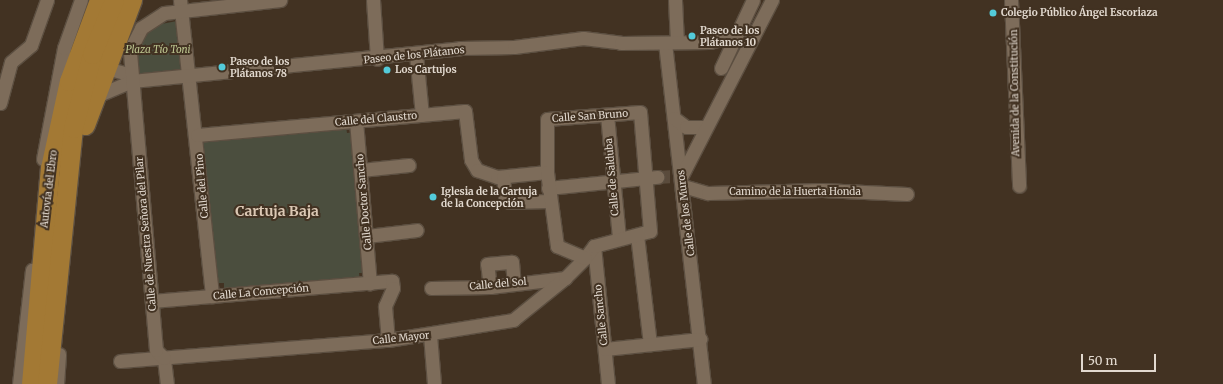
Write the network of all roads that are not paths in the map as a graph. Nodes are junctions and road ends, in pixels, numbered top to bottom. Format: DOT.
graph roads {
  1 [pos="47,0"];
  2 [pos="81,0"];
  3 [pos="99,0"];
  4 [pos="114,0"];
  5 [pos="132,0"];
  6 [pos="280,0"];
  7 [pos="372,0"];
  8 [pos="675,0"];
  9 [pos="753,0"];
  10 [pos="772,0"];
  11 [pos="1011,0"];
  12 [pos="181,5"];
  13 [pos="736,35"];
  14 [pos="671,42"];
  15 [pos="710,42"];
  16 [pos="416,54"];
  17 [pos="377,59"];
  18 [pos="106,68"];
  19 [pos="721,68"];
  20 [pos="190,76"];
  21 [pos="131,77"];
  22 [pos="727,84"];
  23 [pos="94,97"];
  24 [pos="0,103"];
  25 [pos="422,115"];
  26 [pos="607,115"];
  27 [pos="674,118"];
  28 [pos="356,121"];
  29 [pos="704,127"];
  30 [pos="198,135"];
  31 [pos="409,165"];
  32 [pos="361,170"];
  33 [pos="547,172"];
  34 [pos="503,177"];
  35 [pos="651,178"];
  36 [pos="679,179"];
  37 [pos="612,182"];
  38 [pos="1019,186"];
  39 [pos="549,194"];
  40 [pos="907,194"];
  41 [pos="417,230"];
  42 [pos="637,235"];
  43 [pos="367,236"];
  44 [pos="619,238"];
  45 [pos="594,246"];
  46 [pos="58,256"];
  47 [pos="585,258"];
  48 [pos="32,270"];
  49 [pos="565,278"];
  50 [pos="370,283"];
  51 [pos="514,283"];
  52 [pos="490,287"];
  53 [pos="431,288"];
  54 [pos="212,296"];
  55 [pos="152,301"];
  56 [pos="430,335"];
  57 [pos="700,339"];
  58 [pos="388,340"];
  59 [pos="650,344"];
  60 [pos="605,349"];
  61 [pos="164,358"];
  62 [pos="120,361"];
  63 [pos="19,384"];
  64 [pos="30,384"];
  65 [pos="47,384"];
  66 [pos="57,384"];
  67 [pos="167,384"];
  68 [pos="434,384"];
  69 [pos="608,384"];
  70 [pos="704,384"];
  1 -- 24 [label="street"];
  2 -- 48 [label="street"];
  3 -- 64 [label="highway, Autovía del Ebro"];
  4 -- 46 [label="highway, Autovía del Ebro"];
  5 -- 18 [label="highway"];
  6 -- 12 [label="street"];
  7 -- 17 [label="street"];
  8 -- 14 [label="street, Calle de los Muros"];
  9 -- 13 [label="street"];
  10 -- 22 [label="street"];
  11 -- 38 [label="street, Avenida de la Constitución"];
  12 -- 20 [label="street, Calle del Pino"];
  12 -- 21 [label="street"];
  13 -- 15 [label="street, Paseo de los Plátanos"];
  13 -- 19 [label="street"];
  14 -- 15 [label="street, Paseo de los Plátanos"];
  14 -- 16 [label="street, Paseo de los Plátanos"];
  14 -- 27 [label="street, Calle de los Muros"];
  15 -- 19 [label="street"];
  16 -- 17 [label="street, Paseo de los Plátanos"];
  16 -- 25 [label="street"];
  17 -- 20 [label="street, Paseo de los Plátanos"];
  18 -- 21 [label="street"];
  18 -- 23 [label="highway"];
  19 -- 22 [label="street"];
  20 -- 21 [label="street, Paseo de los Plátanos"];
  20 -- 30 [label="street, Calle del Pino"];
  21 -- 23 [label="street, Paseo de los Plátanos"];
  21 -- 55 [label="street, Calle de Nuestra Señora del Pilar"];
  22 -- 29 [label="street"];
  23 -- 46 [label="highway"];
  25 -- 28 [label="street, Calle del Claustro"];
  25 -- 34 [label="street, Calle del Claustro"];
  26 -- 33 [label="street, Calle San Bruno"];
  26 -- 35 [label="street, Calle San Bruno"];
  26 -- 37 [label="street, Calle de Salduba"];
  27 -- 29 [label="street"];
  27 -- 36 [label="street, Calle de los Muros"];
  28 -- 30 [label="street, Calle del Claustro"];
  28 -- 32 [label="street, Calle Doctor Sancho"];
  29 -- 36 [label="street"];
  30 -- 54 [label="street, Calle del Pino"];
  31 -- 32 [label="street"];
  32 -- 43 [label="street, Calle Doctor Sancho"];
  33 -- 34 [label="street"];
  33 -- 39 [label="street"];
  34 -- 39 [label="street"];
  35 -- 37 [label="street"];
  35 -- 42 [label="street, Calle San Bruno"];
  36 -- 40 [label="street, Camino de la Huerta Honda"];
  36 -- 57 [label="street, Calle de los Muros"];
  37 -- 39 [label="street"];
  37 -- 44 [label="street, Calle de Salduba"];
  39 -- 47 [label="street"];
  41 -- 43 [label="street"];
  42 -- 44 [label="street"];
  42 -- 59 [label="street"];
  43 -- 50 [label="street, Calle Doctor Sancho"];
  44 -- 45 [label="street"];
  45 -- 47 [label="street, Calle Mayor"];
  45 -- 60 [label="street, Calle Sancho"];
  46 -- 65 [label="highway, Autovía del Ebro"];
  46 -- 66 [label="street"];
  47 -- 49 [label="street, Calle Mayor"];
  48 -- 63 [label="street"];
  48 -- 64 [label="street"];
  49 -- 51 [label="street, Calle del Sol"];
  49 -- 56 [label="street, Calle Mayor"];
  50 -- 54 [label="street, Calle La Concepción"];
  50 -- 58 [label="street, Calle La Concepción"];
  51 -- 52 [label="street, Calle del Sol"];
  51 -- 52 [label="street"];
  52 -- 53 [label="street, Calle del Sol"];
  54 -- 55 [label="street, Calle La Concepción"];
  55 -- 61 [label="street, Calle de Nuestra Señora del Pilar"];
  56 -- 58 [label="street, Calle Mayor"];
  56 -- 68 [label="street"];
  57 -- 59 [label="street"];
  57 -- 70 [label="street, Calle de los Muros"];
  58 -- 61 [label="street, Calle Mayor"];
  59 -- 60 [label="street"];
  60 -- 69 [label="street, Calle Sancho"];
  61 -- 62 [label="street, Calle Mayor"];
  61 -- 67 [label="street, Calle de Nuestra Señora del Pilar"];
}
